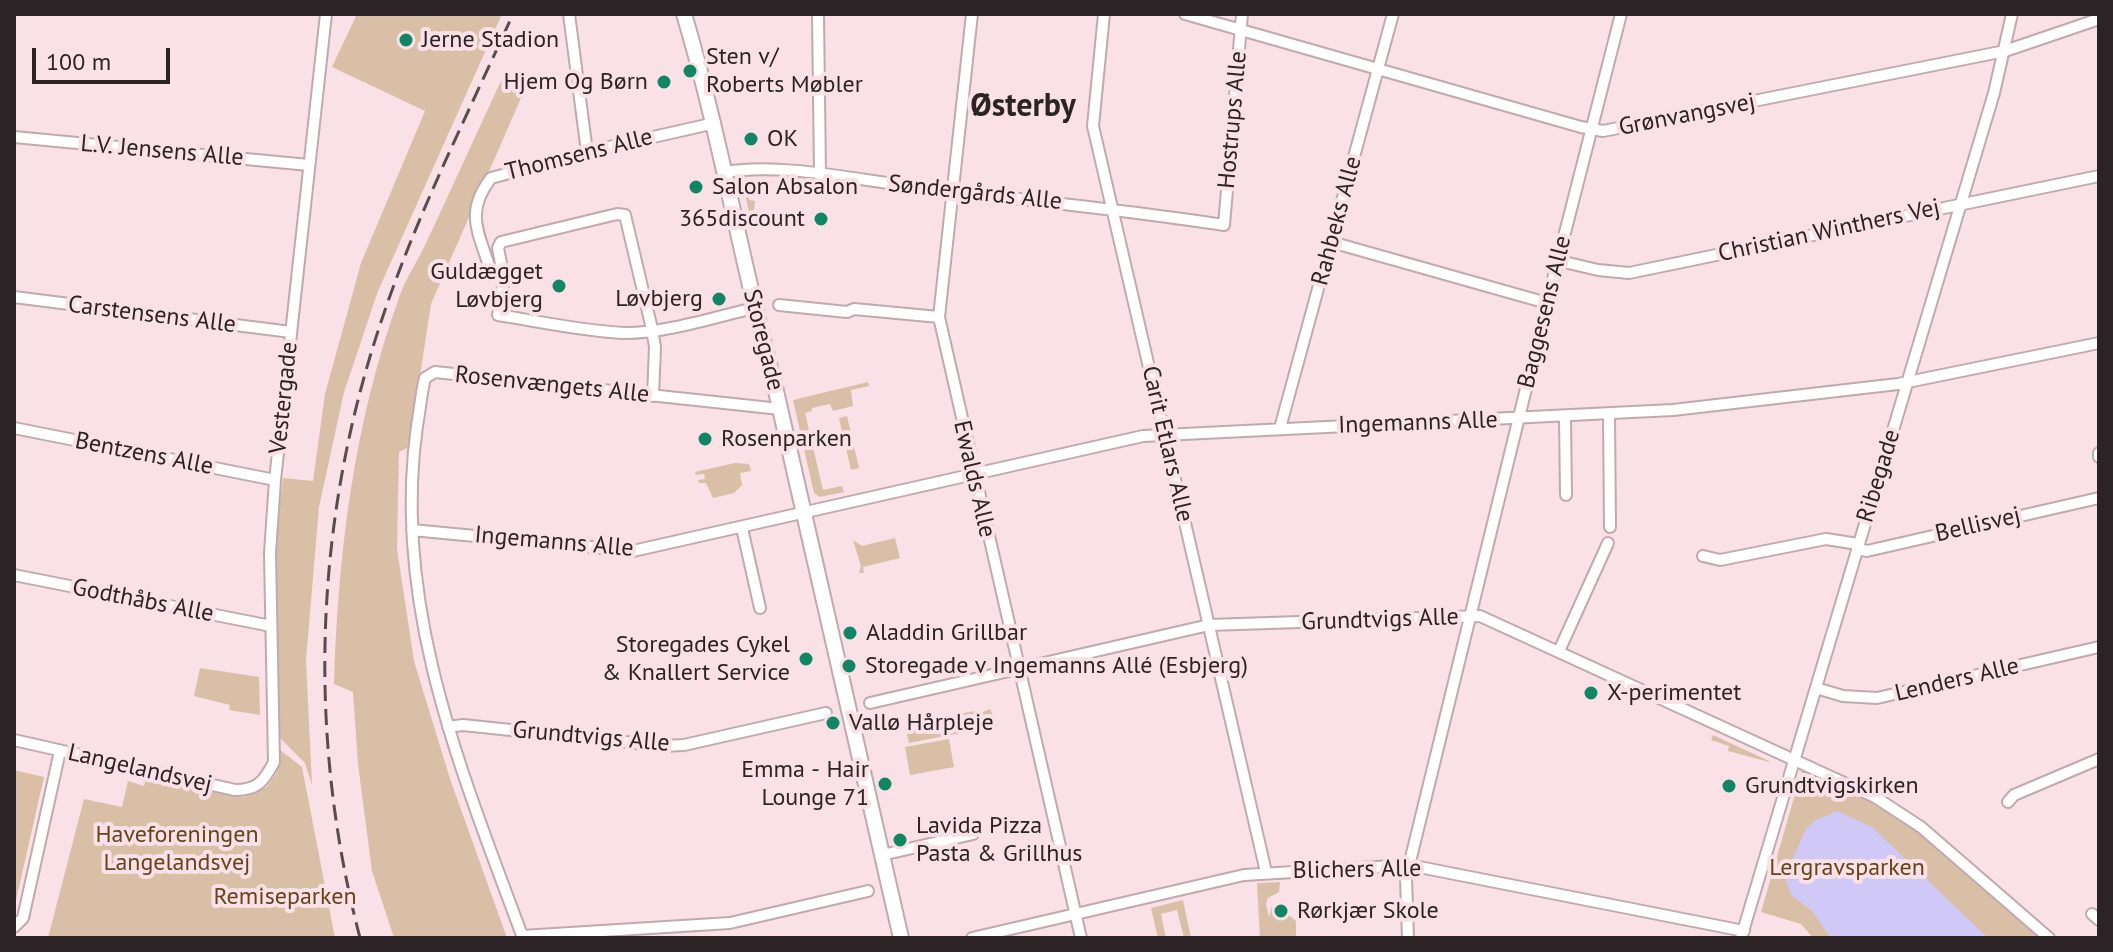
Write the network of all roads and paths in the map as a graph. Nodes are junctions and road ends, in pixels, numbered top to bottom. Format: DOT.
graph roads {
  1 [pos="326,14"];
  2 [pos="569,14"];
  3 [pos="684,14"];
  4 [pos="818,14"];
  5 [pos="972,14"];
  6 [pos="1104,14"];
  7 [pos="1185,14"];
  8 [pos="1242,14"];
  9 [pos="1393,14"];
  10 [pos="1621,14"];
  11 [pos="2012,14"];
  12 [pos="2099,19"];
  13 [pos="1241,30"];
  14 [pos="2005,51"];
  15 [pos="1378,69"];
  16 [pos="715,123"];
  17 [pos="1592,130"];
  18 [pos="14,137"];
  19 [pos="587,152"];
  20 [pos="309,165"];
  21 [pos="726,172"];
  22 [pos="820,175"];
  23 [pos="2099,176"];
  24 [pos="953,191"];
  25 [pos="1961,205"];
  26 [pos="1111,208"];
  27 [pos="1224,225"];
  28 [pos="1331,242"];
  29 [pos="1560,261"];
  30 [pos="489,266"];
  31 [pos="14,297"];
  32 [pos="1547,303"];
  33 [pos="779,305"];
  34 [pos="754,308"];
  35 [pos="939,317"];
  36 [pos="652,329"];
  37 [pos="291,332"];
  38 [pos="2099,343"];
  39 [pos="1908,382"];
  40 [pos="653,396"];
  41 [pos="780,409"];
  42 [pos="1609,415"];
  43 [pos="1565,417"];
  44 [pos="1520,418"];
  45 [pos="14,428"];
  46 [pos="1280,428"];
  47 [pos="1165,433"];
  48 [pos="973,476"];
  49 [pos="275,480"];
  50 [pos="1566,495"];
  51 [pos="2099,498"];
  52 [pos="803,514"];
  53 [pos="1610,527"];
  54 [pos="742,528"];
  55 [pos="412,530"];
  56 [pos="1608,543"];
  57 [pos="1858,546"];
  58 [pos="1703,556"];
  59 [pos="14,575"];
  60 [pos="760,608"];
  61 [pos="1470,617"];
  62 [pos="1209,625"];
  63 [pos="271,626"];
  64 [pos="2099,647"];
  65 [pos="1559,651"];
  66 [pos="1019,670"];
  67 [pos="1816,688"];
  68 [pos="870,703"];
  69 [pos="826,713"];
  70 [pos="448,727"];
  71 [pos="14,740"];
  72 [pos="60,751"];
  73 [pos="1794,759"];
  74 [pos="2099,759"];
  75 [pos="264,781"];
  76 [pos="2008,802"];
  77 [pos="973,834"];
  78 [pos="882,855"];
  79 [pos="1409,865"];
  80 [pos="1266,872"];
  81 [pos="868,891"];
  82 [pos="1075,913"];
  83 [pos="14,927"];
  84 [pos="1742,934"];
  85 [pos="523,937"];
  86 [pos="901,938"];
  87 [pos="972,938"];
  88 [pos="1081,938"];
  89 [pos="1408,938"];
  90 [pos="2049,938"];
  1 -- 20 [label="street, Vestergade"];
  2 -- 19 [label="street"];
  3 -- 16 [label="street, Storegade"];
  4 -- 22 [label="street"];
  5 -- 24 [label="street, Ewalds Alle"];
  6 -- 26 [label="street, Carit Etlars Alle"];
  7 -- 13 [label="street, Grønvangsvej"];
  8 -- 13 [label="street, Hostrups Alle"];
  9 -- 15 [label="street, Rahbeks Alle"];
  10 -- 17 [label="street, Baggesens Alle"];
  11 -- 14 [label="street, Ribegade"];
  12 -- 14 [label="street, Grønvangsvej"];
  13 -- 15 [label="street, Grønvangsvej"];
  13 -- 27 [label="street, Hostrups Alle"];
  14 -- 17 [label="street, Grønvangsvej"];
  14 -- 25 [label="street, Ribegade"];
  15 -- 17 [label="street, Grønvangsvej"];
  15 -- 28 [label="street, Rahbeks Alle"];
  16 -- 19 [label="street, Thomsens Alle"];
  16 -- 21 [label="street, Storegade"];
  17 -- 29 [label="street, Baggesens Alle"];
  18 -- 20 [label="street, L.V. Jensens Alle"];
  19 -- 30 [label="street, Thomsens Alle"];
  20 -- 37 [label="street, Vestergade"];
  21 -- 22 [label="street, Søndergårds Alle"];
  21 -- 34 [label="street, Storegade"];
  22 -- 24 [label="street, Søndergårds Alle"];
  23 -- 25 [label="street, Christian Winthers Vej"];
  24 -- 26 [label="street, Søndergårds Alle"];
  24 -- 35 [label="street, Ewalds Alle"];
  25 -- 29 [label="street, Christian Winthers Vej"];
  25 -- 39 [label="street, Ribegade"];
  26 -- 27 [label="street, Søndergårds Alle"];
  26 -- 47 [label="street, Carit Etlars Alle"];
  28 -- 32 [label="street"];
  28 -- 46 [label="street, Rahbeks Alle"];
  29 -- 32 [label="street, Baggesens Alle"];
  31 -- 37 [label="street, Carstensens Alle"];
  32 -- 44 [label="street, Baggesens Alle"];
  33 -- 35 [label="street"];
  34 -- 36 [label="street"];
  34 -- 41 [label="street, Storegade"];
  35 -- 48 [label="street, Ewalds Alle"];
  36 -- 36 [label="street"];
  36 -- 40 [label="street"];
  37 -- 49 [label="street, Vestergade"];
  38 -- 39 [label="street, Ingemanns Alle"];
  39 -- 42 [label="street, Ingemanns Alle"];
  39 -- 57 [label="street, Ribegade"];
  40 -- 41 [label="street, Rosenvængets Alle"];
  40 -- 55 [label="street, Rosenvængets Alle"];
  41 -- 52 [label="street, Storegade"];
  42 -- 43 [label="street, Ingemanns Alle"];
  42 -- 53 [label="street"];
  43 -- 44 [label="street, Ingemanns Alle"];
  43 -- 50 [label="street"];
  44 -- 46 [label="street, Ingemanns Alle"];
  44 -- 61 [label="street, Baggesens Alle"];
  45 -- 49 [label="street, Bentzens Alle"];
  46 -- 47 [label="street, Ingemanns Alle"];
  47 -- 48 [label="street, Ingemanns Alle"];
  47 -- 62 [label="street, Carit Etlars Alle"];
  48 -- 52 [label="street, Ingemanns Alle"];
  48 -- 66 [label="street, Ewalds Alle"];
  49 -- 63 [label="street, Vestergade"];
  51 -- 57 [label="street, Bellisvej"];
  52 -- 54 [label="street, Ingemanns Alle"];
  52 -- 78 [label="street, Storegade"];
  54 -- 55 [label="street, Ingemanns Alle"];
  54 -- 60 [label="street"];
  55 -- 70 [label="street, Rosenvængets Alle"];
  56 -- 65 [label="street"];
  57 -- 58 [label="street, Bellisvej"];
  57 -- 67 [label="street, Ribegade"];
  59 -- 63 [label="street, Godthåbs Alle"];
  61 -- 62 [label="street, Grundtvigs Alle"];
  61 -- 65 [label="street, Grundtvigs Alle"];
  61 -- 79 [label="street, Baggesens Alle"];
  62 -- 66 [label="street, Grundtvigs Alle"];
  62 -- 80 [label="street, Carit Etlars Alle"];
  63 -- 75 [label="street, Vestergade"];
  64 -- 67 [label="street, Lenders Alle"];
  65 -- 73 [label="street, Grundtvigs Alle"];
  66 -- 68 [label="street, Grundtvigs Alle"];
  66 -- 82 [label="street, Ewalds Alle"];
  67 -- 73 [label="street, Ribegade"];
  69 -- 70 [label="street, Grundtvigs Alle"];
  70 -- 85 [label="street, Rosenvængets Alle"];
  71 -- 72 [label="street, Langelandsvej"];
  72 -- 75 [label="street, Langelandsvej"];
  72 -- 83 [label="street"];
  73 -- 84 [label="street, Ribegade"];
  73 -- 90 [label="street, Grundtvigs Alle"];
  74 -- 76 [label="street"];
  77 -- 78 [label="street"];
  78 -- 86 [label="street, Storegade"];
  79 -- 80 [label="street, Blichers Alle"];
  79 -- 84 [label="street, Blichers Alle"];
  79 -- 89 [label="street, Baggesens Alle"];
  80 -- 82 [label="street, Blichers Alle"];
  81 -- 85 [label="street"];
  82 -- 87 [label="street, Blichers Alle"];
  82 -- 88 [label="street, Ewalds Alle"];
}
